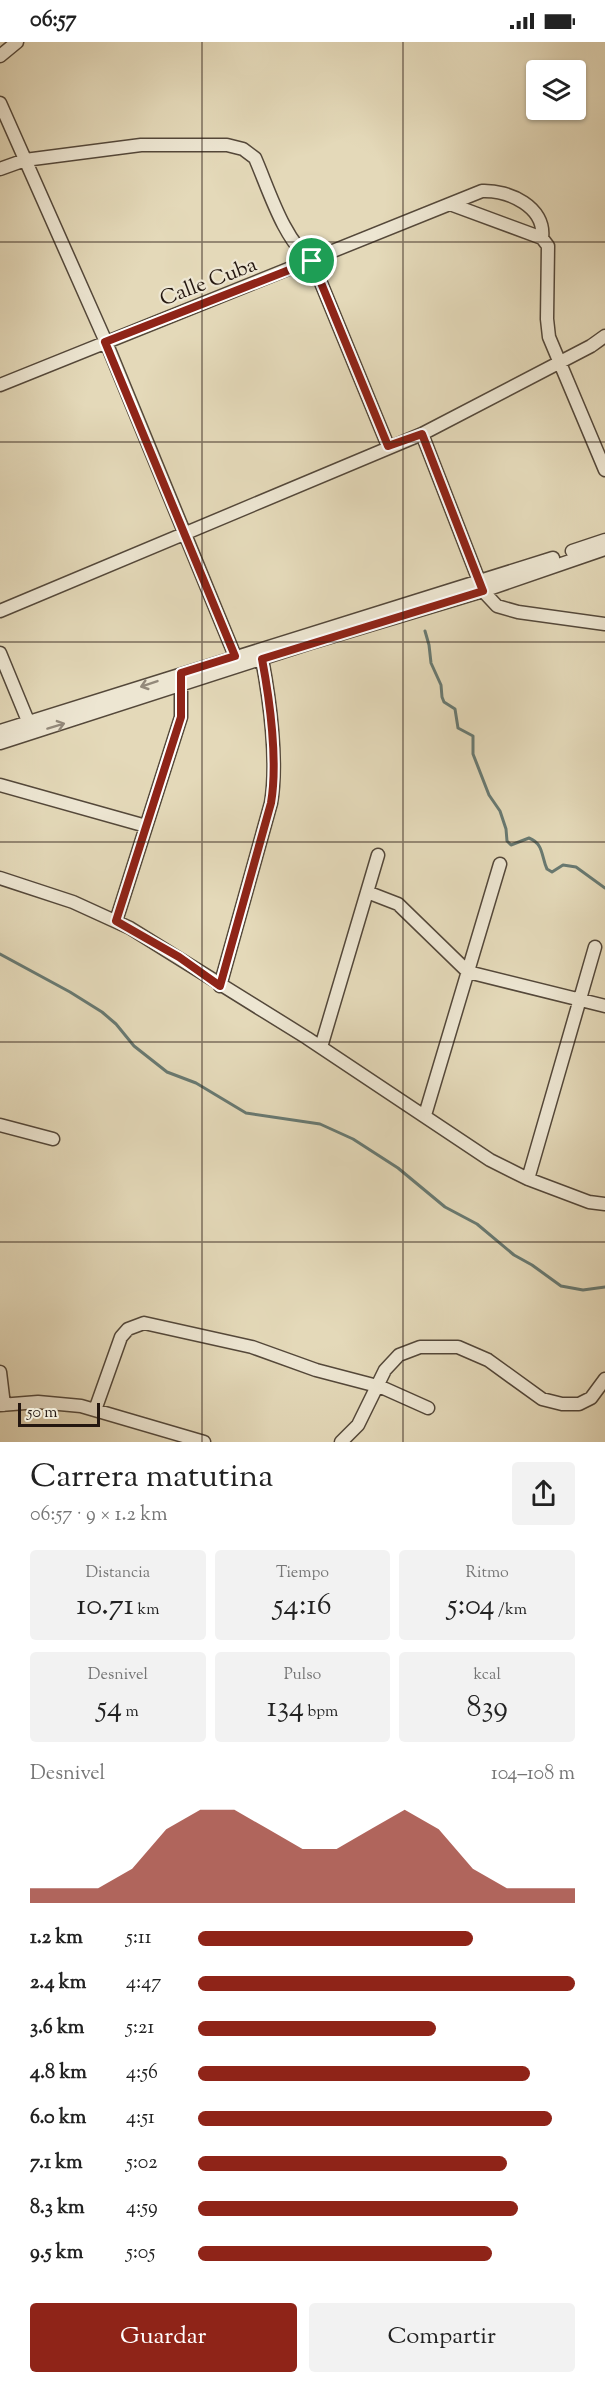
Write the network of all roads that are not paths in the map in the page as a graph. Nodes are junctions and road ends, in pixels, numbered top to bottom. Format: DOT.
graph roads {
  1 [pos="16,42"];
  2 [pos="0,56"];
  3 [pos="0,103"];
  4 [pos="25,160"];
  5 [pos="0,169"];
  6 [pos="450,204"];
  7 [pos="542,238"];
  8 [pos="312,261"];
  9 [pos="605,336"];
  10 [pos="105,342"];
  11 [pos="559,361"];
  12 [pos="0,385"];
  13 [pos="422,434"];
  14 [pos="388,446"];
  15 [pos="605,470"];
  16 [pos="185,532"];
  17 [pos="605,540"];
  18 [pos="605,549"];
  19 [pos="481,586"];
  20 [pos="0,611"];
  21 [pos="605,624"];
  22 [pos="0,653"];
  23 [pos="235,656"];
  24 [pos="262,659"];
  25 [pos="181,679"];
  26 [pos="28,722"];
  27 [pos="0,731"];
  28 [pos="0,743"];
  29 [pos="0,785"];
  30 [pos="146,826"];
  31 [pos="378,855"];
  32 [pos="500,864"];
  33 [pos="0,878"];
  34 [pos="367,892"];
  35 [pos="116,921"];
  36 [pos="595,947"];
  37 [pos="468,972"];
  38 [pos="220,986"];
  39 [pos="580,999"];
  40 [pos="605,1006"];
  41 [pos="321,1047"];
  42 [pos="424,1115"];
  43 [pos="0,1125"];
  44 [pos="53,1139"];
  45 [pos="528,1179"];
  46 [pos="605,1204"];
  47 [pos="0,1372"];
  48 [pos="605,1379"];
  49 [pos="377,1386"];
  50 [pos="2,1405"];
  51 [pos="428,1408"];
  52 [pos="95,1410"];
  53 [pos="204,1442"];
  54 [pos="341,1442"];
  1 -- 2 [label="street"];
  3 -- 4 [label="street"];
  4 -- 5 [label="street"];
  4 -- 8 [label="street"];
  4 -- 10 [label="street"];
  6 -- 7 [label="street"];
  6 -- 7 [label="street, Calle Cuba"];
  6 -- 8 [label="street, Calle Cuba"];
  7 -- 11 [label="street, Calle Cuba"];
  8 -- 10 [label="street, Calle Cuba"];
  8 -- 14 [label="street"];
  9 -- 11 [label="street"];
  10 -- 12 [label="street, Calle Cuba"];
  10 -- 16 [label="street"];
  11 -- 13 [label="street"];
  11 -- 15 [label="street, Calle Cuba"];
  13 -- 14 [label="street"];
  13 -- 19 [label="street"];
  14 -- 16 [label="street"];
  16 -- 20 [label="street"];
  16 -- 23 [label="street"];
  17 -- 19 [label="street"];
  18 -- 19 [label="street"];
  19 -- 21 [label="street"];
  19 -- 23 [label="street"];
  19 -- 24 [label="street"];
  22 -- 26 [label="street"];
  23 -- 25 [label="street"];
  24 -- 25 [label="street"];
  24 -- 38 [label="street"];
  25 -- 26 [label="street, one-way"];
  28 -- 25 [label="street, one-way"];
  25 -- 30 [label="street"];
  26 -- 27 [label="street"];
  29 -- 30 [label="street"];
  30 -- 35 [label="street"];
  31 -- 34 [label="street"];
  32 -- 37 [label="street"];
  33 -- 35 [label="street"];
  34 -- 37 [label="street"];
  34 -- 41 [label="street"];
  35 -- 38 [label="street"];
  36 -- 39 [label="street"];
  37 -- 39 [label="street"];
  37 -- 42 [label="street"];
  38 -- 41 [label="street"];
  39 -- 40 [label="street"];
  39 -- 45 [label="street"];
  41 -- 42 [label="street"];
  42 -- 45 [label="street"];
  43 -- 44 [label="street"];
  45 -- 46 [label="street"];
  47 -- 50 [label="street"];
  48 -- 49 [label="street"];
  49 -- 51 [label="street"];
  49 -- 52 [label="street"];
  49 -- 54 [label="street"];
  50 -- 52 [label="street"];
  52 -- 53 [label="street"];
}
